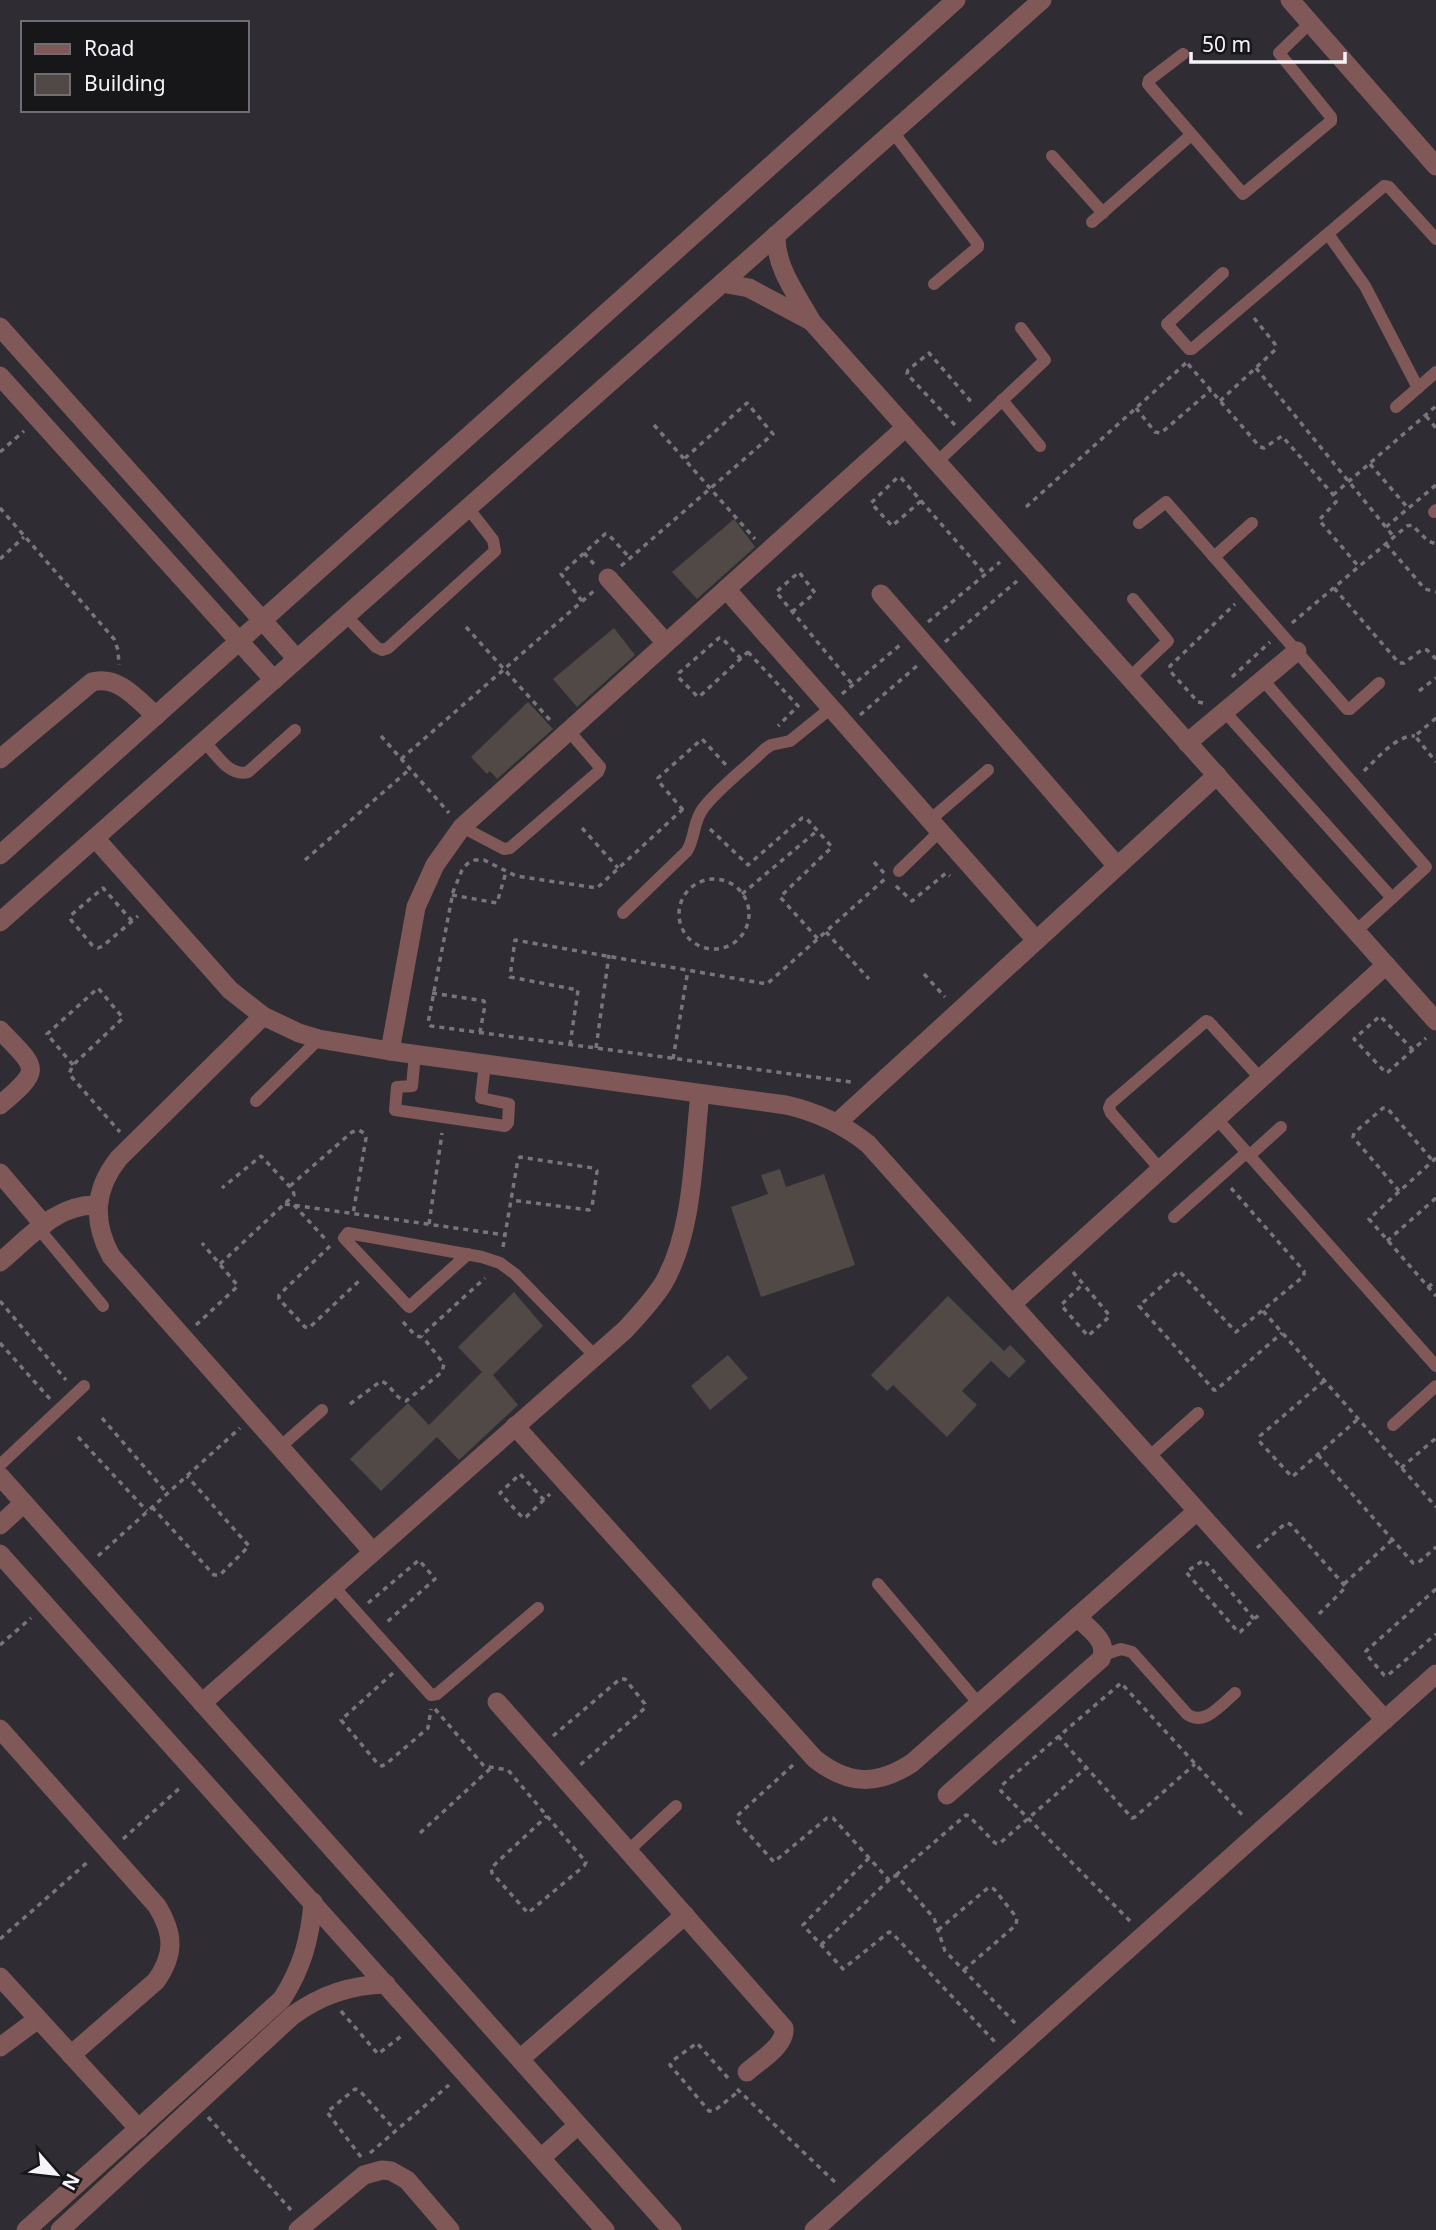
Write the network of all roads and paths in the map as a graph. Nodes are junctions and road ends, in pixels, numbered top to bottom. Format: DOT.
graph roads {
  1 [pos="956,0"];
  2 [pos="1042,0"];
  3 [pos="1290,0"];
  4 [pos="1310,23"];
  5 [pos="1183,54"];
  6 [pos="893,132"];
  7 [pos="1191,135"];
  8 [pos="1052,156"];
  9 [pos="1436,166"];
  10 [pos="1328,234"];
  11 [pos="776,235"];
  12 [pos="1436,239"];
  13 [pos="1223,273"];
  14 [pos="722,284"];
  15 [pos="934,284"];
  16 [pos="1244,305"];
  17 [pos="812,322"];
  18 [pos="0,327"];
  19 [pos="1021,328"];
  20 [pos="1256,368"];
  21 [pos="1436,372"];
  22 [pos="0,376"];
  23 [pos="1418,388"];
  24 [pos="1211,390"];
  25 [pos="1002,400"];
  26 [pos="1220,401"];
  27 [pos="1436,406"];
  28 [pos="1396,407"];
  29 [pos="1136,408"];
  30 [pos="1425,415"];
  31 [pos="985,417"];
  32 [pos="39,419"];
  33 [pos="654,425"];
  34 [pos="906,427"];
  35 [pos="1436,428"];
  36 [pos="965,436"];
  37 [pos="1040,446"];
  38 [pos="0,452"];
  39 [pos="937,462"];
  40 [pos="1370,464"];
  41 [pos="1349,481"];
  42 [pos="1436,485"];
  43 [pos="1334,495"];
  44 [pos="921,501"];
  45 [pos="1026,507"];
  46 [pos="0,508"];
  47 [pos="468,508"];
  48 [pos="1408,508"];
  49 [pos="1139,523"];
  50 [pos="1252,523"];
  51 [pos="1386,527"];
  52 [pos="25,536"];
  53 [pos="1394,537"];
  54 [pos="1386,544"];
  55 [pos="1436,544"];
  56 [pos="767,552"];
  57 [pos="1214,557"];
  58 [pos="630,558"];
  59 [pos="0,559"];
  60 [pos="1359,567"];
  61 [pos="985,574"];
  62 [pos="608,578"];
  63 [pos="1334,588"];
  64 [pos="726,589"];
  65 [pos="1436,592"];
  66 [pos="881,594"];
  67 [pos="1246,594"];
  68 [pos="1133,600"];
  69 [pos="582,601"];
  70 [pos="792,612"];
  71 [pos="346,616"];
  72 [pos="263,621"];
  73 [pos="466,626"];
  74 [pos="1281,633"];
  75 [pos="767,635"];
  76 [pos="240,643"];
  77 [pos="666,643"];
  78 [pos="1297,651"];
  79 [pos="748,652"];
  80 [pos="297,659"];
  81 [pos="741,659"];
  82 [pos="1436,659"];
  83 [pos="1129,678"];
  84 [pos="1436,678"];
  85 [pos="274,680"];
  86 [pos="1263,680"];
  87 [pos="118,683"];
  88 [pos="1380,684"];
  89 [pos="853,685"];
  90 [pos="1223,685"];
  91 [pos="1419,691"];
  92 [pos="1204,702"];
  93 [pos="831,708"];
  94 [pos="1225,712"];
  95 [pos="156,716"];
  96 [pos="1436,718"];
  97 [pos="777,727"];
  98 [pos="295,730"];
  99 [pos="566,733"];
  100 [pos="381,736"];
  101 [pos="1415,736"];
  102 [pos="205,741"];
  103 [pos="1187,743"];
  104 [pos="0,759"];
  105 [pos="1436,762"];
  106 [pos="410,769"];
  107 [pos="988,770"];
  108 [pos="1217,775"];
  109 [pos="737,777"];
  110 [pos="1352,782"];
  111 [pos="692,801"];
  112 [pos="683,810"];
  113 [pos="698,816"];
  114 [pos="935,826"];
  115 [pos="462,827"];
  116 [pos="582,828"];
  117 [pos="818,830"];
  118 [pos="95,838"];
  119 [pos="0,855"];
  120 [pos="305,860"];
  121 [pos="873,862"];
  122 [pos="1117,866"];
  123 [pos="618,869"];
  124 [pos="506,872"];
  125 [pos="893,874"];
  126 [pos="956,882"];
  127 [pos="742,894"];
  128 [pos="452,895"];
  129 [pos="1392,898"];
  130 [pos="152,903"];
  131 [pos="623,913"];
  132 [pos="132,921"];
  133 [pos="0,922"];
  134 [pos="1356,931"];
  135 [pos="826,932"];
  136 [pos="818,939"];
  137 [pos="1036,940"];
  138 [pos="609,955"];
  139 [pos="1386,965"];
  140 [pos="688,970"];
  141 [pos="924,974"];
  142 [pos="869,979"];
  143 [pos="432,993"];
  144 [pos="945,996"];
  145 [pos="263,1016"];
  146 [pos="1432,1028"];
  147 [pos="0,1030"];
  148 [pos="480,1032"];
  149 [pos="319,1040"];
  150 [pos="570,1045"];
  151 [pos="596,1048"];
  152 [pos="1413,1049"];
  153 [pos="390,1051"];
  154 [pos="415,1054"];
  155 [pos="673,1059"];
  156 [pos="485,1064"];
  157 [pos="74,1065"];
  158 [pos="1261,1079"];
  159 [pos="853,1080"];
  160 [pos="700,1094"];
  161 [pos="256,1101"];
  162 [pos="0,1105"];
  163 [pos="444,1117"];
  164 [pos="1217,1119"];
  165 [pos="837,1123"];
  166 [pos="1281,1126"];
  167 [pos="132,1145"];
  168 [pos="1248,1154"];
  169 [pos="1434,1159"];
  170 [pos="1161,1170"];
  171 [pos="0,1173"];
  172 [pos="1220,1176"];
  173 [pos="290,1186"];
  174 [pos="222,1188"];
  175 [pos="1399,1191"];
  176 [pos="1436,1198"];
  177 [pos="511,1200"];
  178 [pos="285,1204"];
  179 [pos="97,1205"];
  180 [pos="354,1214"];
  181 [pos="1174,1217"];
  182 [pos="429,1224"];
  183 [pos="41,1227"];
  184 [pos="505,1235"];
  185 [pos="1387,1241"];
  186 [pos="202,1243"];
  187 [pos="331,1245"];
  188 [pos="468,1254"];
  189 [pos="1062,1259"];
  190 [pos="0,1262"];
  191 [pos="500,1263"];
  192 [pos="220,1264"];
  193 [pos="362,1278"];
  194 [pos="1436,1281"];
  195 [pos="1083,1284"];
  196 [pos="1429,1287"];
  197 [pos="1436,1296"];
  198 [pos="0,1301"];
  199 [pos="1013,1304"];
  200 [pos="103,1306"];
  201 [pos="1263,1311"];
  202 [pos="1282,1333"];
  203 [pos="422,1336"];
  204 [pos="183,1337"];
  205 [pos="0,1343"];
  206 [pos="595,1356"];
  207 [pos="1436,1366"];
  208 [pos="1324,1381"];
  209 [pos="1436,1386"];
  210 [pos="81,1389"];
  211 [pos="350,1404"];
  212 [pos="59,1409"];
  213 [pos="322,1410"];
  214 [pos="1198,1413"];
  215 [pos="253,1416"];
  216 [pos="102,1418"];
  217 [pos="1358,1419"];
  218 [pos="1393,1425"];
  219 [pos="515,1426"];
  220 [pos="78,1437"];
  221 [pos="1436,1438"];
  222 [pos="280,1447"];
  223 [pos="1318,1455"];
  224 [pos="1149,1457"];
  225 [pos="0,1465"];
  226 [pos="1401,1468"];
  227 [pos="0,1476"];
  228 [pos="187,1476"];
  229 [pos="564,1481"];
  230 [pos="167,1493"];
  231 [pos="544,1500"];
  232 [pos="24,1503"];
  233 [pos="152,1507"];
  234 [pos="1436,1507"];
  235 [pos="148,1511"];
  236 [pos="1197,1511"];
  237 [pos="0,1525"];
  238 [pos="1392,1539"];
  239 [pos="1436,1547"];
  240 [pos="373,1552"];
  241 [pos="0,1554"];
  242 [pos="1242,1561"];
  243 [pos="83,1570"];
  244 [pos="878,1584"];
  245 [pos="1344,1584"];
  246 [pos="334,1587"];
  247 [pos="1436,1589"];
  248 [pos="1277,1600"];
  249 [pos="46,1605"];
  250 [pos="538,1608"];
  251 [pos="357,1613"];
  252 [pos="1077,1617"];
  253 [pos="1254,1619"];
  254 [pos="1303,1628"];
  255 [pos="374,1633"];
  256 [pos="1436,1634"];
  257 [pos="0,1645"];
  258 [pos="1103,1655"];
  259 [pos="402,1665"];
  260 [pos="1436,1674"];
  261 [pos="1235,1693"];
  262 [pos="497,1702"];
  263 [pos="202,1703"];
  264 [pos="979,1704"];
  265 [pos="1385,1720"];
  266 [pos="0,1729"];
  267 [pos="1058,1736"];
  268 [pos="538,1748"];
  269 [pos="808,1752"];
  270 [pos="1196,1764"];
  271 [pos="491,1768"];
  272 [pos="1086,1768"];
  273 [pos="197,1773"];
  274 [pos="565,1779"];
  275 [pos="947,1795"];
  276 [pos="676,1806"];
  277 [pos="547,1816"];
  278 [pos="1028,1819"];
  279 [pos="420,1833"];
  280 [pos="1258,1833"];
  281 [pos="107,1849"];
  282 [pos="628,1851"];
  283 [pos="869,1858"];
  284 [pos="896,1875"];
  285 [pos="889,1880"];
  286 [pos="313,1902"];
  287 [pos="685,1915"];
  288 [pos="939,1930"];
  289 [pos="1144,1935"];
  290 [pos="0,1939"];
  291 [pos="821,1945"];
  292 [pos="964,1970"];
  293 [pos="0,1977"];
  294 [pos="386,1984"];
  295 [pos="327,1995"];
  296 [pos="38,2019"];
  297 [pos="419,2021"];
  298 [pos="1029,2037"];
  299 [pos="0,2048"];
  300 [pos="71,2055"];
  301 [pos="1008,2056"];
  302 [pos="520,2059"];
  303 [pos="464,2072"];
  304 [pos="747,2072"];
  305 [pos="739,2091"];
  306 [pos="196,2104"];
  307 [pos="578,2125"];
  308 [pos="138,2129"];
  309 [pos="396,2130"];
  310 [pos="541,2158"];
  311 [pos="851,2197"];
  312 [pos="49,2209"];
  313 [pos="301,2227"];
  314 [pos="62,2228"];
  315 [pos="26,2230"];
  316 [pos="450,2230"];
  317 [pos="605,2230"];
  318 [pos="672,2230"];
  319 [pos="814,2230"];
  1 -- 72 [label="street"];
  2 -- 6 [label="street"];
  3 -- 4 [label="street"];
  4 -- 7 [label="lane"];
  4 -- 9 [label="street"];
  5 -- 7 [label="lane"];
  6 -- 11 [label="street"];
  6 -- 15 [label="lane"];
  7 -- 8 [label="lane"];
  10 -- 12 [label="lane"];
  10 -- 16 [label="lane"];
  10 -- 23 [label="lane"];
  11 -- 14 [label="street"];
  11 -- 17 [label="street"];
  13 -- 16 [label="lane"];
  14 -- 17 [label="street"];
  14 -- 47 [label="street"];
  16 -- 20 [label="path"];
  17 -- 34 [label="street"];
  18 -- 72 [label="street"];
  19 -- 25 [label="lane"];
  20 -- 26 [label="path"];
  20 -- 41 [label="path"];
  21 -- 23 [label="lane"];
  22 -- 32 [label="street"];
  23 -- 28 [label="lane"];
  24 -- 26 [label="path"];
  24 -- 29 [label="path"];
  24 -- 29 [label="path"];
  25 -- 31 [label="lane"];
  25 -- 37 [label="lane"];
  26 -- 43 [label="path"];
  27 -- 30 [label="path"];
  29 -- 45 [label="path"];
  30 -- 35 [label="path"];
  30 -- 40 [label="path"];
  31 -- 36 [label="lane"];
  31 -- 36 [label="path"];
  32 -- 38 [label="path"];
  32 -- 76 [label="street"];
  33 -- 56 [label="path"];
  34 -- 39 [label="street"];
  34 -- 56 [label="street"];
  36 -- 39 [label="lane"];
  39 -- 83 [label="street"];
  40 -- 41 [label="path"];
  40 -- 48 [label="path"];
  41 -- 43 [label="path"];
  41 -- 51 [label="path"];
  42 -- 48 [label="path"];
  43 -- 60 [label="path"];
  44 -- 44 [label="path"];
  44 -- 61 [label="path"];
  46 -- 52 [label="path"];
  47 -- 71 [label="street"];
  47 -- 71 [label="lane"];
  48 -- 51 [label="path"];
  49 -- 57 [label="lane"];
  50 -- 57 [label="lane"];
  51 -- 53 [label="path"];
  52 -- 59 [label="path"];
  52 -- 87 [label="path"];
  53 -- 54 [label="path"];
  53 -- 55 [label="path"];
  54 -- 60 [label="path"];
  54 -- 65 [label="path"];
  56 -- 64 [label="street"];
  57 -- 67 [label="lane"];
  58 -- 69 [label="path"];
  60 -- 63 [label="path"];
  62 -- 77 [label="street"];
  63 -- 74 [label="path"];
  63 -- 82 [label="path"];
  64 -- 75 [label="street"];
  64 -- 77 [label="street"];
  66 -- 122 [label="street"];
  67 -- 74 [label="lane"];
  67 -- 92 [label="path"];
  68 -- 83 [label="lane"];
  70 -- 70 [label="path"];
  70 -- 89 [label="path"];
  71 -- 80 [label="street"];
  72 -- 76 [label="street"];
  72 -- 80 [label="street"];
  73 -- 99 [label="path"];
  74 -- 78 [label="lane"];
  74 -- 90 [label="path"];
  75 -- 79 [label="path"];
  75 -- 93 [label="street"];
  76 -- 85 [label="street"];
  76 -- 95 [label="street"];
  77 -- 99 [label="street"];
  78 -- 86 [label="street"];
  78 -- 88 [label="lane"];
  79 -- 81 [label="path"];
  79 -- 97 [label="path"];
  80 -- 85 [label="street"];
  81 -- 81 [label="path"];
  83 -- 103 [label="street"];
  84 -- 91 [label="path"];
  85 -- 102 [label="street"];
  86 -- 94 [label="street"];
  86 -- 110 [label="lane"];
  87 -- 95 [label="street"];
  87 -- 104 [label="street"];
  93 -- 109 [label="lane"];
  93 -- 114 [label="street"];
  94 -- 103 [label="street"];
  94 -- 129 [label="lane"];
  95 -- 119 [label="street"];
  96 -- 101 [label="path"];
  98 -- 102 [label="lane"];
  99 -- 115 [label="street"];
  99 -- 115 [label="lane"];
  100 -- 106 [label="path"];
  101 -- 105 [label="path"];
  101 -- 110 [label="path"];
  102 -- 118 [label="street"];
  103 -- 108 [label="street"];
  106 -- 115 [label="path"];
  106 -- 120 [label="path"];
  107 -- 114 [label="lane"];
  108 -- 122 [label="street"];
  108 -- 134 [label="street"];
  109 -- 112 [label="path"];
  109 -- 113 [label="lane"];
  110 -- 129 [label="lane"];
  111 -- 112 [label="path"];
  112 -- 123 [label="path"];
  113 -- 117 [label="path"];
  113 -- 131 [label="lane"];
  114 -- 125 [label="lane"];
  114 -- 137 [label="street"];
  115 -- 153 [label="street"];
  116 -- 123 [label="path"];
  117 -- 127 [label="path"];
  117 -- 136 [label="path"];
  118 -- 130 [label="street"];
  118 -- 133 [label="street"];
  121 -- 125 [label="path"];
  122 -- 137 [label="street"];
  123 -- 124 [label="path"];
  124 -- 128 [label="path"];
  124 -- 128 [label="path"];
  125 -- 126 [label="path"];
  125 -- 135 [label="path"];
  127 -- 127 [label="path"];
  128 -- 143 [label="path"];
  129 -- 134 [label="lane"];
  130 -- 132 [label="path"];
  130 -- 145 [label="street"];
  132 -- 132 [label="path"];
  134 -- 139 [label="street"];
  135 -- 136 [label="path"];
  135 -- 142 [label="path"];
  136 -- 140 [label="path"];
  137 -- 165 [label="street"];
  138 -- 140 [label="path"];
  138 -- 150 [label="path"];
  138 -- 151 [label="path"];
  139 -- 146 [label="street"];
  139 -- 158 [label="street"];
  140 -- 155 [label="path"];
  141 -- 144 [label="path"];
  143 -- 148 [label="path"];
  143 -- 148 [label="path"];
  145 -- 149 [label="street"];
  145 -- 167 [label="street"];
  146 -- 152 [label="path"];
  147 -- 162 [label="street"];
  148 -- 150 [label="path"];
  149 -- 153 [label="street"];
  149 -- 161 [label="lane"];
  150 -- 151 [label="path"];
  151 -- 155 [label="path"];
  152 -- 152 [label="path"];
  153 -- 154 [label="street"];
  154 -- 156 [label="street"];
  154 -- 163 [label="lane"];
  155 -- 159 [label="path"];
  156 -- 160 [label="street"];
  156 -- 163 [label="lane"];
  157 -- 157 [label="path"];
  157 -- 167 [label="path"];
  158 -- 164 [label="street"];
  158 -- 170 [label="lane"];
  160 -- 165 [label="street"];
  160 -- 206 [label="street"];
  163 -- 182 [label="path"];
  164 -- 168 [label="lane"];
  164 -- 170 [label="street"];
  165 -- 199 [label="street"];
  166 -- 168 [label="lane"];
  167 -- 179 [label="street"];
  168 -- 172 [label="lane"];
  168 -- 207 [label="lane"];
  169 -- 175 [label="path"];
  169 -- 175 [label="path"];
  170 -- 189 [label="street"];
  171 -- 183 [label="street"];
  172 -- 181 [label="lane"];
  172 -- 201 [label="path"];
  173 -- 174 [label="path"];
  173 -- 178 [label="path"];
  173 -- 180 [label="path"];
  175 -- 185 [label="path"];
  176 -- 185 [label="path"];
  177 -- 177 [label="path"];
  177 -- 184 [label="path"];
  178 -- 180 [label="path"];
  178 -- 192 [label="path"];
  179 -- 183 [label="street"];
  179 -- 204 [label="street"];
  180 -- 182 [label="path"];
  182 -- 184 [label="path"];
  183 -- 190 [label="street"];
  183 -- 200 [label="lane"];
  184 -- 191 [label="path"];
  185 -- 196 [label="path"];
  186 -- 192 [label="path"];
  187 -- 193 [label="path"];
  188 -- 188 [label="lane"];
  188 -- 191 [label="lane"];
  189 -- 195 [label="path"];
  189 -- 199 [label="street"];
  191 -- 206 [label="lane"];
  192 -- 204 [label="path"];
  194 -- 196 [label="path"];
  195 -- 195 [label="path"];
  196 -- 197 [label="path"];
  198 -- 210 [label="path"];
  199 -- 224 [label="street"];
  201 -- 202 [label="path"];
  201 -- 202 [label="path"];
  202 -- 208 [label="path"];
  203 -- 211 [label="path"];
  204 -- 215 [label="street"];
  205 -- 212 [label="path"];
  206 -- 219 [label="street"];
  208 -- 217 [label="path"];
  208 -- 223 [label="path"];
  209 -- 218 [label="lane"];
  210 -- 212 [label="lane"];
  212 -- 225 [label="lane"];
  213 -- 222 [label="lane"];
  214 -- 224 [label="lane"];
  215 -- 222 [label="street"];
  215 -- 228 [label="path"];
  216 -- 230 [label="path"];
  217 -- 223 [label="path"];
  217 -- 226 [label="path"];
  219 -- 229 [label="street"];
  219 -- 240 [label="street"];
  220 -- 235 [label="path"];
  221 -- 226 [label="path"];
  222 -- 240 [label="street"];
  223 -- 238 [label="path"];
  224 -- 236 [label="street"];
  226 -- 234 [label="path"];
  227 -- 232 [label="street"];
  228 -- 230 [label="path"];
  228 -- 233 [label="path"];
  229 -- 231 [label="path"];
  229 -- 269 [label="street"];
  230 -- 233 [label="path"];
  231 -- 231 [label="path"];
  232 -- 237 [label="street"];
  232 -- 243 [label="street"];
  233 -- 235 [label="path"];
  235 -- 243 [label="path"];
  236 -- 242 [label="street"];
  236 -- 252 [label="street"];
  238 -- 239 [label="path"];
  238 -- 245 [label="path"];
  240 -- 246 [label="street"];
  241 -- 249 [label="street"];
  242 -- 245 [label="path"];
  242 -- 248 [label="street"];
  243 -- 263 [label="street"];
  244 -- 264 [label="lane"];
  245 -- 254 [label="path"];
  246 -- 251 [label="lane"];
  246 -- 263 [label="street"];
  247 -- 256 [label="path"];
  248 -- 253 [label="path"];
  248 -- 254 [label="street"];
  249 -- 257 [label="path"];
  249 -- 273 [label="street"];
  250 -- 259 [label="lane"];
  251 -- 255 [label="lane"];
  251 -- 255 [label="path"];
  252 -- 258 [label="street"];
  252 -- 264 [label="street"];
  253 -- 253 [label="path"];
  254 -- 265 [label="street"];
  255 -- 259 [label="lane"];
  258 -- 261 [label="lane"];
  258 -- 275 [label="street"];
  259 -- 271 [label="path"];
  260 -- 265 [label="street"];
  262 -- 268 [label="street"];
  263 -- 302 [label="street"];
  264 -- 269 [label="street"];
  265 -- 280 [label="street"];
  266 -- 281 [label="street"];
  267 -- 270 [label="path"];
  267 -- 272 [label="path"];
  267 -- 278 [label="path"];
  268 -- 274 [label="street"];
  268 -- 274 [label="path"];
  269 -- 283 [label="path"];
  270 -- 272 [label="path"];
  270 -- 280 [label="path"];
  271 -- 277 [label="path"];
  271 -- 279 [label="path"];
  272 -- 278 [label="path"];
  273 -- 281 [label="path"];
  273 -- 286 [label="street"];
  274 -- 282 [label="street"];
  276 -- 282 [label="lane"];
  277 -- 277 [label="path"];
  278 -- 284 [label="path"];
  278 -- 289 [label="path"];
  280 -- 289 [label="street"];
  281 -- 290 [label="path"];
  281 -- 300 [label="street"];
  282 -- 287 [label="street"];
  283 -- 285 [label="path"];
  283 -- 291 [label="path"];
  284 -- 285 [label="path"];
  284 -- 288 [label="path"];
  285 -- 291 [label="path"];
  286 -- 294 [label="street"];
  286 -- 308 [label="street"];
  287 -- 302 [label="street"];
  287 -- 304 [label="street"];
  288 -- 292 [label="path"];
  288 -- 292 [label="path"];
  289 -- 298 [label="street"];
  291 -- 301 [label="path"];
  292 -- 298 [label="path"];
  293 -- 296 [label="street"];
  294 -- 295 [label="street"];
  294 -- 297 [label="street"];
  295 -- 297 [label="path"];
  295 -- 306 [label="street"];
  296 -- 299 [label="street"];
  296 -- 300 [label="street"];
  297 -- 303 [label="street"];
  298 -- 301 [label="street"];
  300 -- 308 [label="street"];
  301 -- 311 [label="street"];
  302 -- 307 [label="street"];
  303 -- 309 [label="path"];
  303 -- 310 [label="street"];
  305 -- 305 [label="path"];
  305 -- 311 [label="path"];
  306 -- 313 [label="path"];
  306 -- 314 [label="street"];
  307 -- 310 [label="street"];
  307 -- 318 [label="street"];
  308 -- 312 [label="street"];
  309 -- 309 [label="path"];
  310 -- 317 [label="street"];
  311 -- 319 [label="street"];
  312 -- 314 [label="street"];
  312 -- 315 [label="street"];
  313 -- 316 [label="street"];
}
